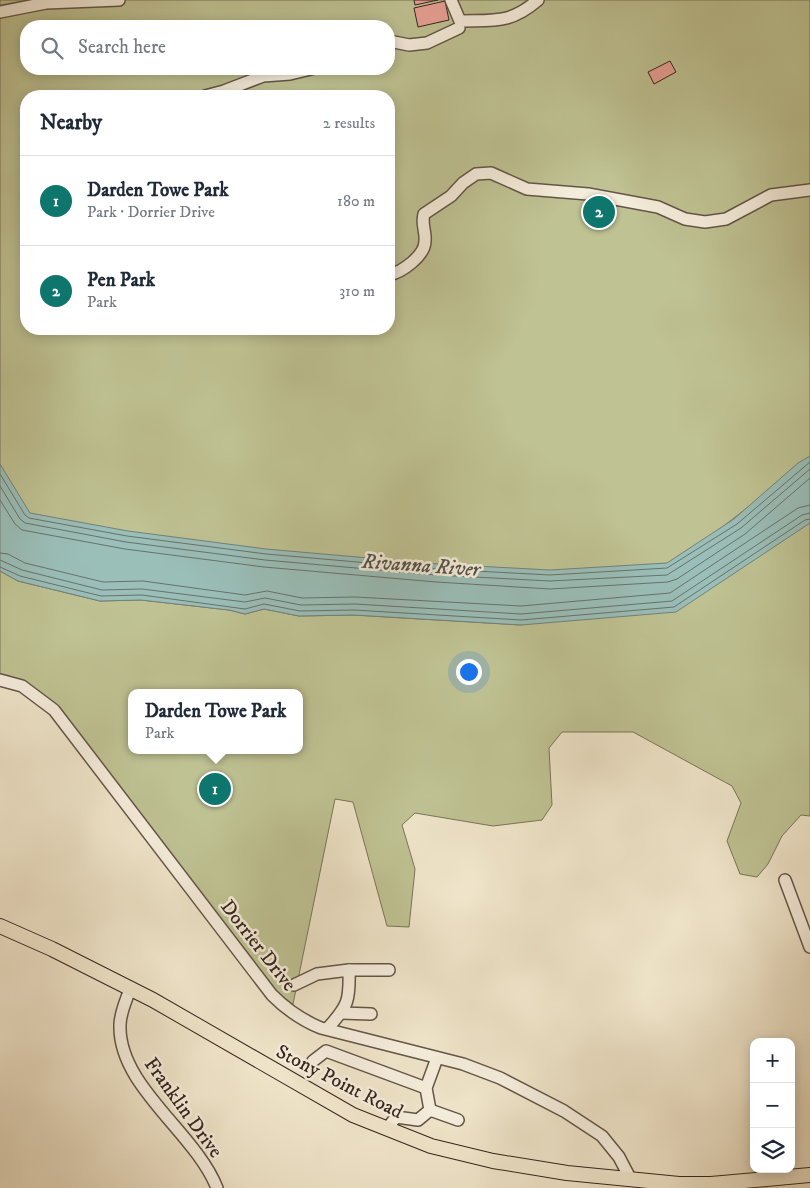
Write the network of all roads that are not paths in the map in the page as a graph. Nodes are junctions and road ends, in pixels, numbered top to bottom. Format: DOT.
graph roads {
  1 [pos="119,0"];
  2 [pos="451,0"];
  3 [pos="538,0"];
  4 [pos="0,12"];
  5 [pos="459,28"];
  6 [pos="395,42"];
  7 [pos="276,75"];
  8 [pos="226,90"];
  9 [pos="810,190"];
  10 [pos="395,274"];
  11 [pos="0,680"];
  12 [pos="785,880"];
  13 [pos="0,926"];
  14 [pos="810,947"];
  15 [pos="349,970"];
  16 [pos="389,970"];
  17 [pos="294,985"];
  18 [pos="130,989"];
  19 [pos="341,1013"];
  20 [pos="371,1014"];
  21 [pos="327,1030"];
  22 [pos="437,1058"];
  23 [pos="313,1061"];
  24 [pos="426,1088"];
  25 [pos="430,1110"];
  26 [pos="458,1120"];
  27 [pos="386,1129"];
  28 [pos="810,1175"];
  29 [pos="631,1180"];
  30 [pos="740,1185"];
  31 [pos="217,1188"];
  1 -- 4 [label="street"];
  2 -- 3 [label="street"];
  5 -- 6 [label="street"];
  7 -- 8 [label="street"];
  9 -- 10 [label="street"];
  11 -- 21 [label="street, Dorrier Drive"];
  12 -- 14 [label="street"];
  13 -- 18 [label="main road, Stony Point Road"];
  15 -- 16 [label="street"];
  15 -- 17 [label="street"];
  15 -- 19 [label="street"];
  18 -- 27 [label="main road, Stony Point Road"];
  18 -- 31 [label="street, Franklin Drive"];
  19 -- 20 [label="street"];
  19 -- 21 [label="street"];
  21 -- 22 [label="street, Dorrier Drive"];
  22 -- 24 [label="street"];
  22 -- 29 [label="street, Dorrier Drive"];
  23 -- 24 [label="street"];
  24 -- 25 [label="street"];
  25 -- 26 [label="street"];
  25 -- 27 [label="street"];
  27 -- 29 [label="main road, Stony Point Road"];
  28 -- 30 [label="main road, Stony Point Road"];
  29 -- 30 [label="main road, Stony Point Road"];
}
